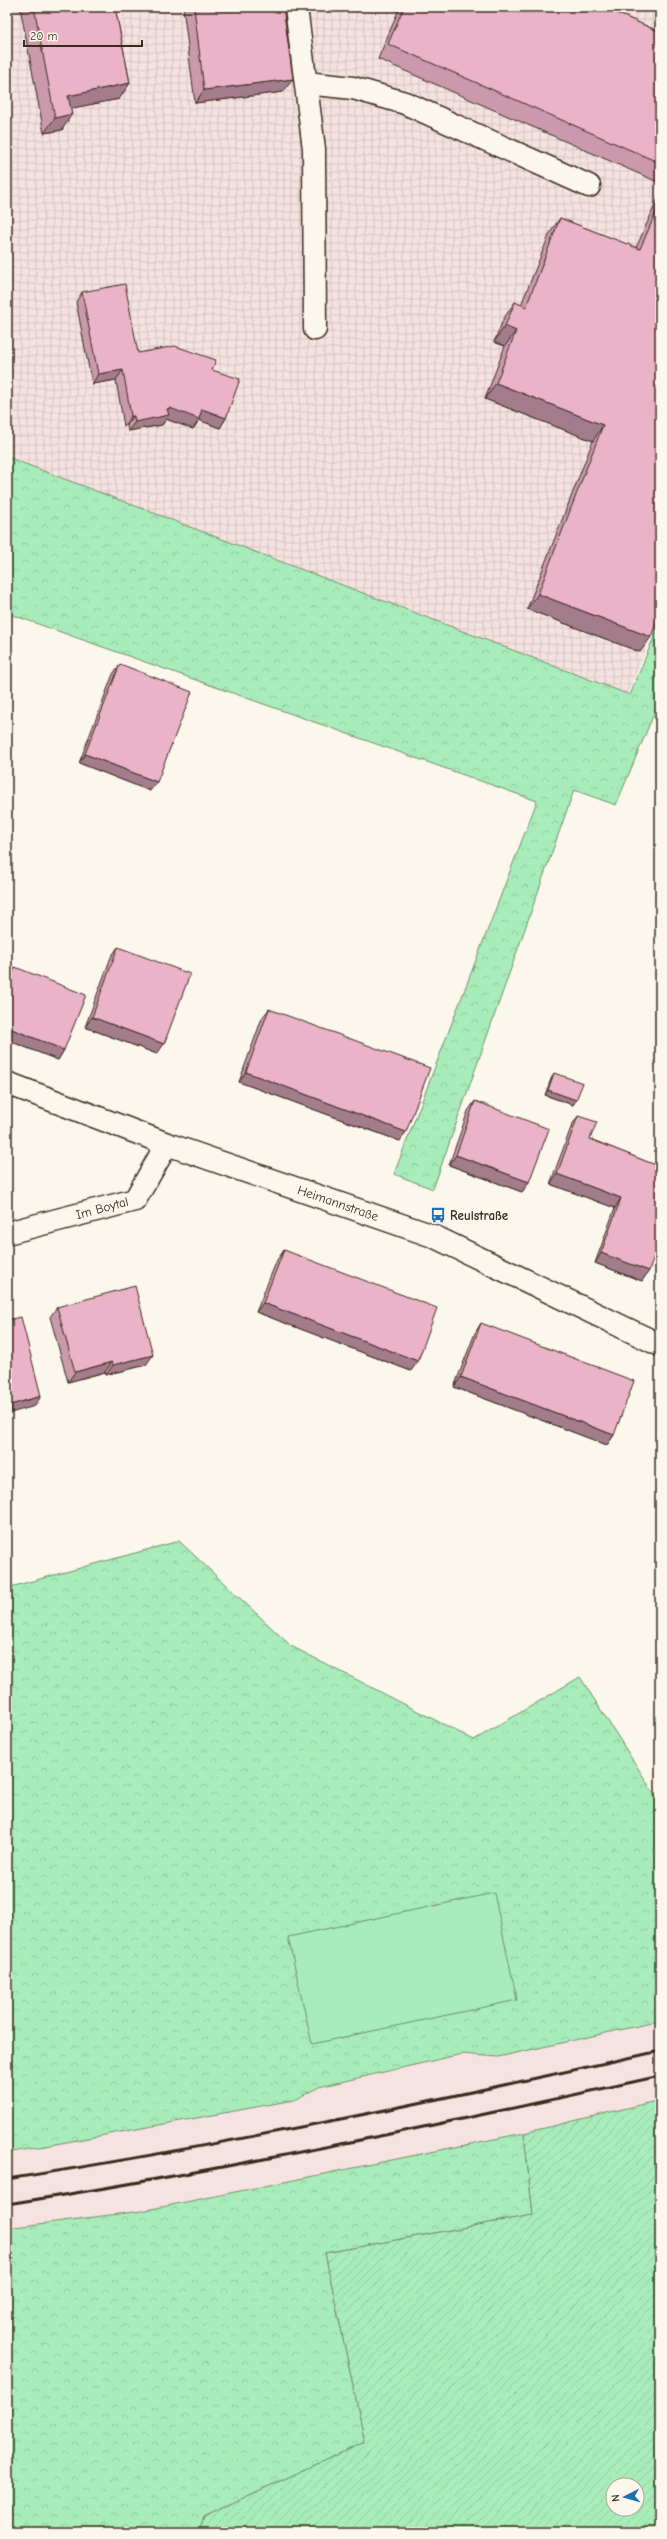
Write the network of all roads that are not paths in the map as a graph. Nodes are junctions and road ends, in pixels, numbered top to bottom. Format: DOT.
graph roads {
  1 [pos="296,7"];
  2 [pos="306,84"];
  3 [pos="589,186"];
  4 [pos="315,330"];
  5 [pos="7,1083"];
  6 [pos="167,1144"];
  7 [pos="7,1233"];
  8 [pos="660,1345"];
  1 -- 2 [label="street"];
  2 -- 3 [label="street"];
  2 -- 4 [label="street"];
  5 -- 6 [label="street, Heimannstraße"];
  6 -- 7 [label="street, Im Boytal"];
  6 -- 8 [label="street, Heimannstraße"];
}
